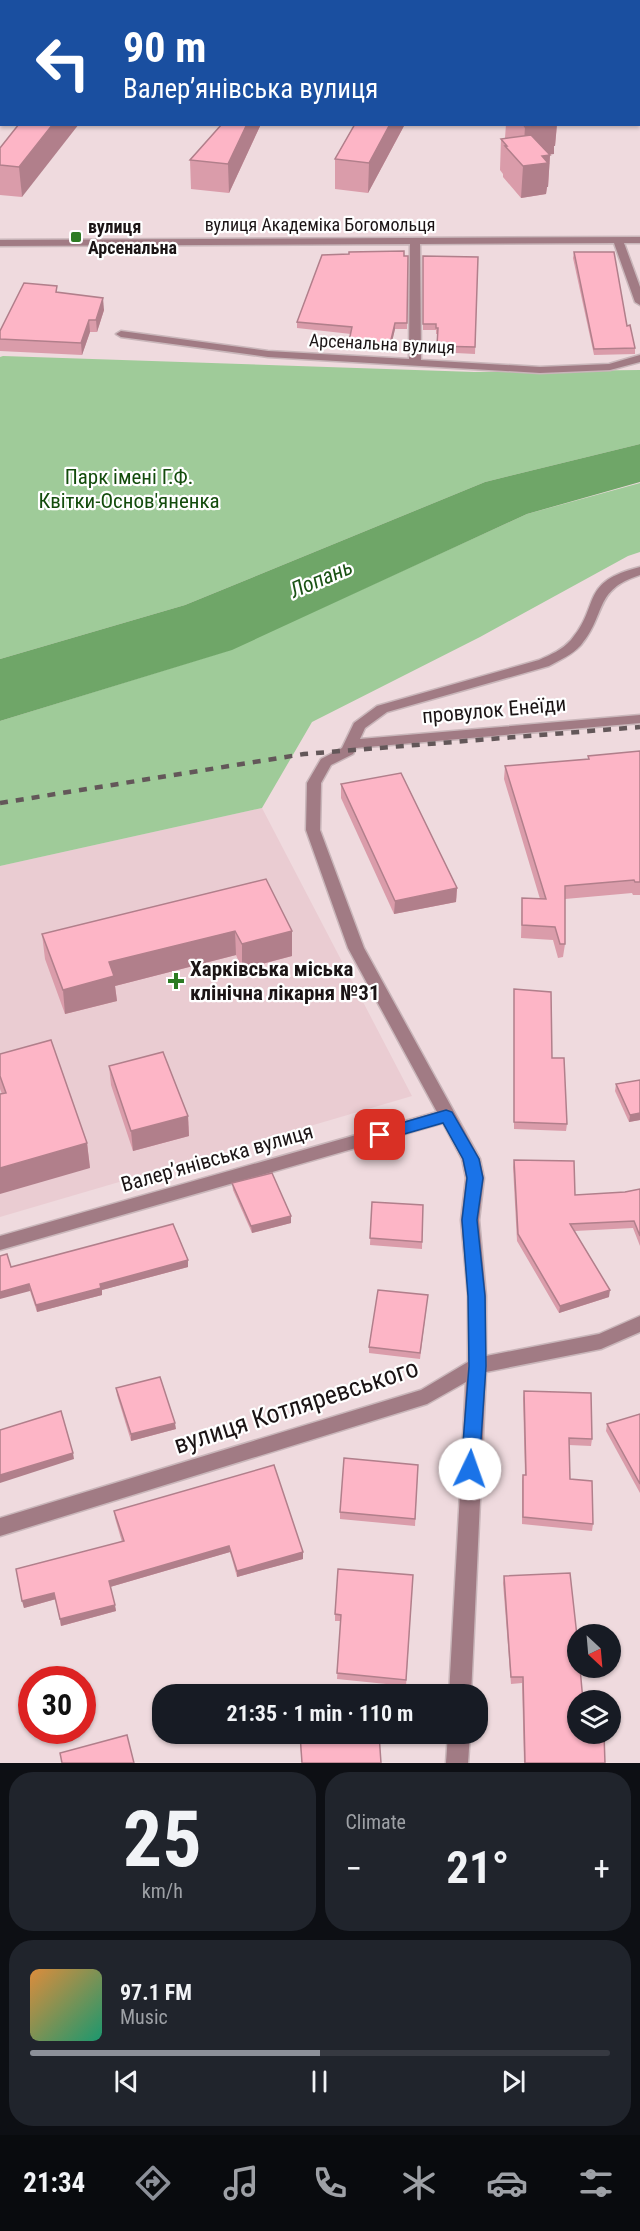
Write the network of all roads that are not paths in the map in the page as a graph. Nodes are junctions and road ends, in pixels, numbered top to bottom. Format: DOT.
graph roads {
  1 [pos="618,240"];
  2 [pos="640,240"];
  3 [pos="415,241"];
  4 [pos="0,243"];
  5 [pos="640,302"];
  6 [pos="121,334"];
  7 [pos="640,358"];
  8 [pos="415,363"];
  9 [pos="640,571"];
  10 [pos="640,719"];
  11 [pos="353,740"];
  12 [pos="446,1116"];
  13 [pos="0,1243"];
  14 [pos="640,1324"];
  15 [pos="477,1366"];
  16 [pos="0,1527"];
  17 [pos="460,1684"];
  18 [pos="458,1744"];
  19 [pos="457,1763"];
  1 -- 2 [label="street, вулиця Академіка Богомольця"];
  1 -- 3 [label="street, вулиця Академіка Богомольця"];
  1 -- 5 [label="street"];
  3 -- 4 [label="street, вулиця Академіка Богомольця"];
  3 -- 8 [label="street"];
  6 -- 8 [label="street, Арсенальна вулиця"];
  7 -- 8 [label="street, Арсенальна вулиця"];
  9 -- 11 [label="street"];
  10 -- 11 [label="street, провулок Енеїди"];
  11 -- 12 [label="street"];
  12 -- 13 [label="street, Валер’янівська вулиця"];
  12 -- 15 [label="street"];
  14 -- 15 [label="street, вулиця Котляревського"];
  15 -- 16 [label="street, вулиця Котляревського"];
  15 -- 17 [label="street"];
  18 -- 19 [label="street"];
}
